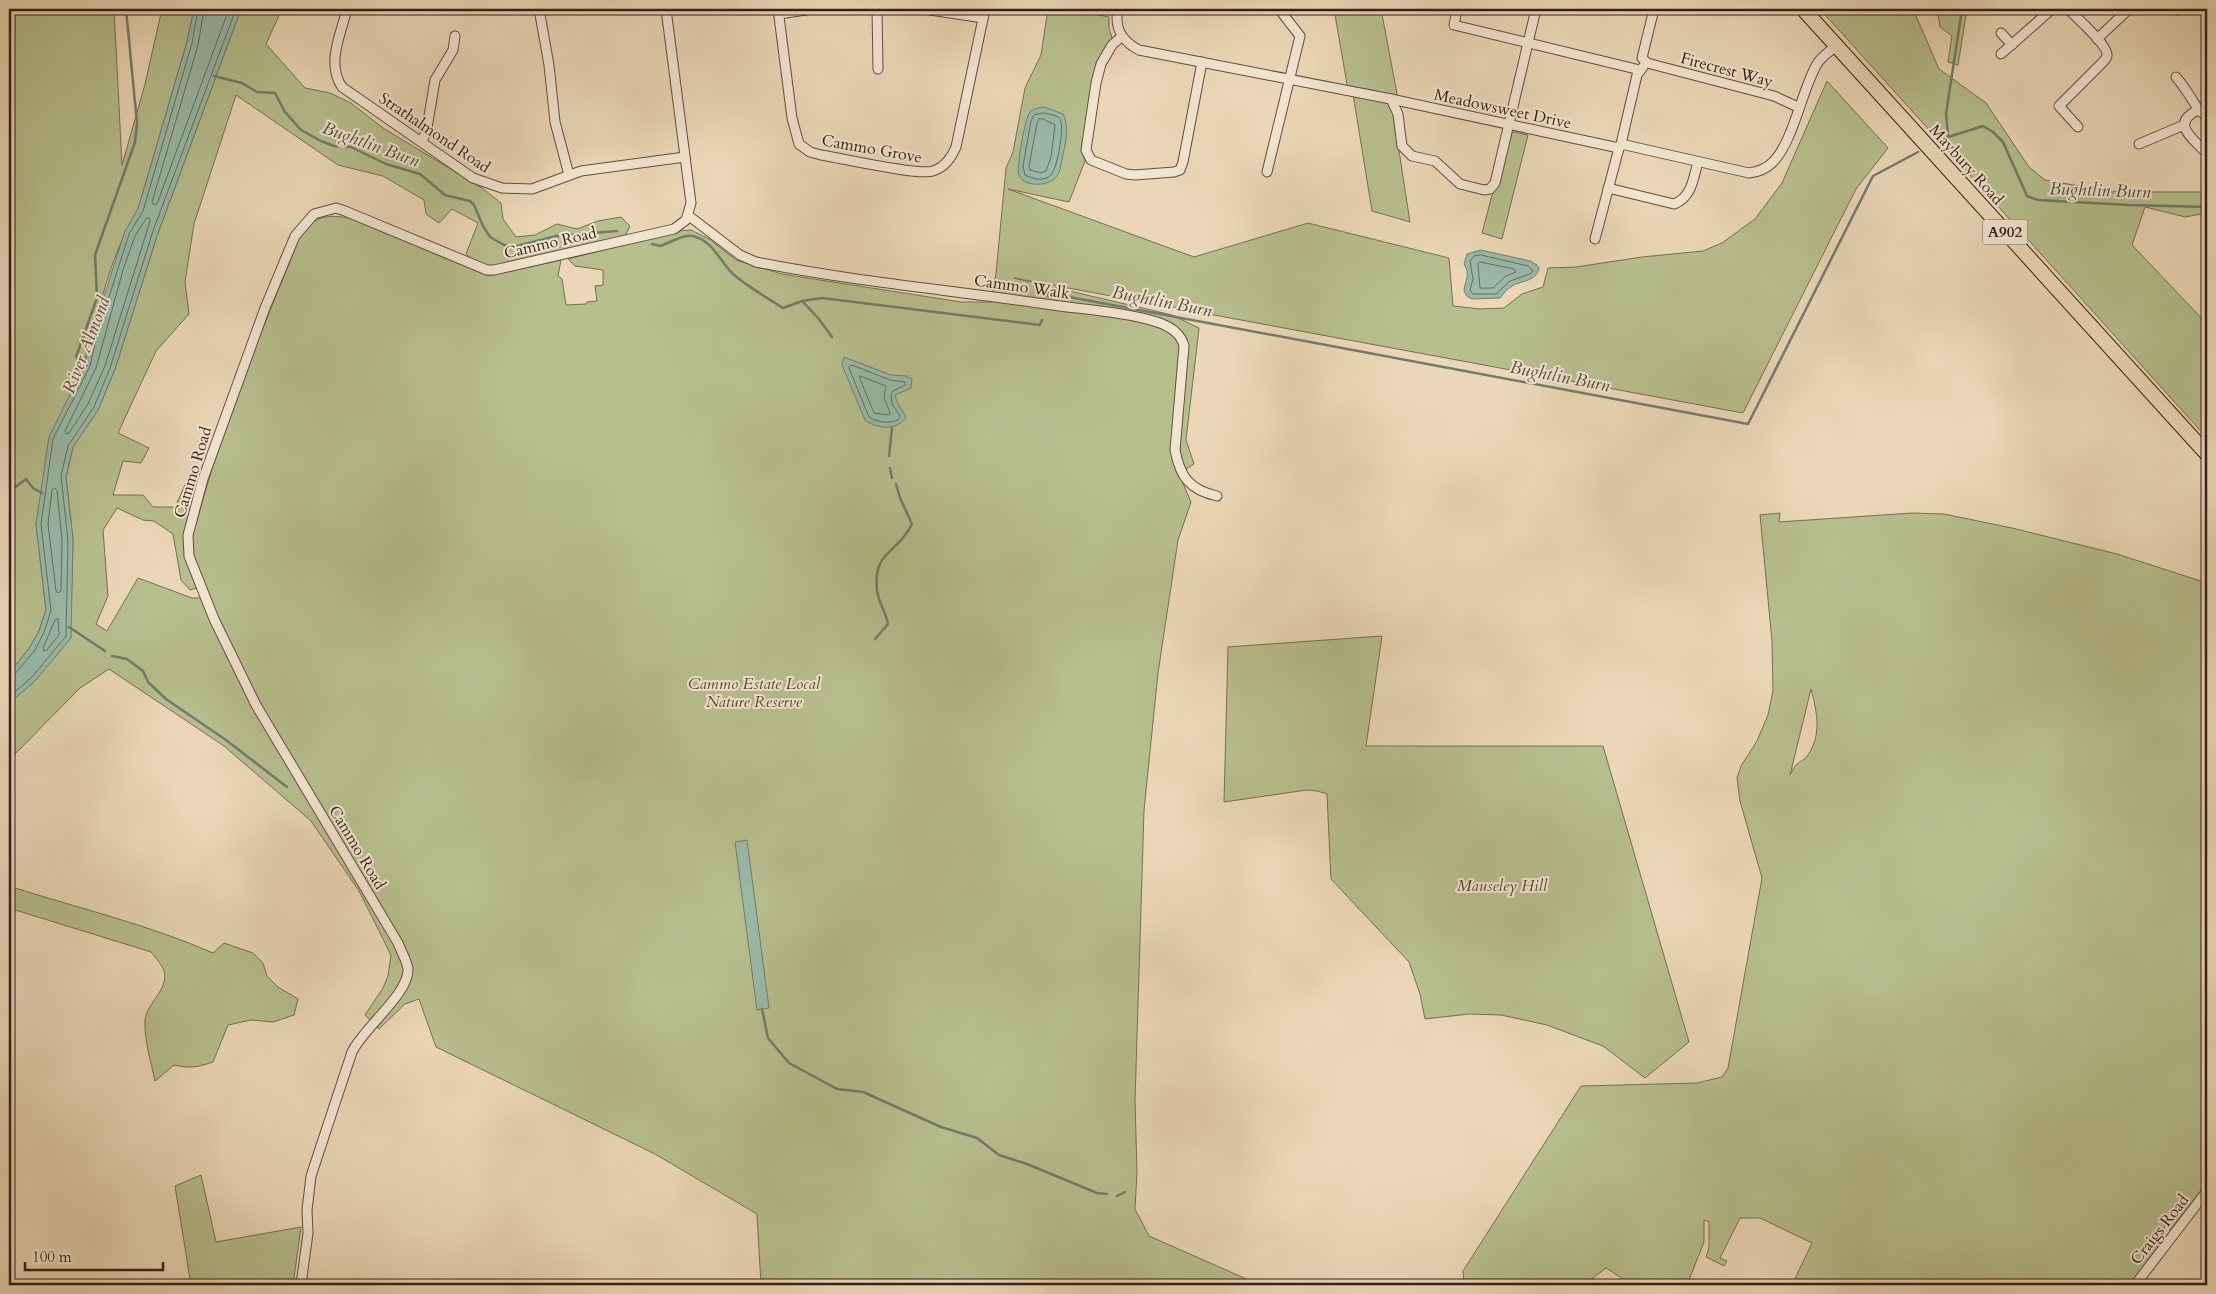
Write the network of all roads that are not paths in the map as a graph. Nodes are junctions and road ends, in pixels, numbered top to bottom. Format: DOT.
graph roads {
  1 [pos="347,9"];
  2 [pos="539,9"];
  3 [pos="666,9"];
  4 [pos="812,9"];
  5 [pos="877,9"];
  6 [pos="924,9"];
  7 [pos="1118,9"];
  8 [pos="1279,9"];
  9 [pos="1457,9"];
  10 [pos="1536,9"];
  11 [pos="1654,9"];
  12 [pos="1802,9"];
  13 [pos="2052,9"];
  14 [pos="2068,9"];
  15 [pos="2129,9"];
  16 [pos="778,11"];
  17 [pos="984,13"];
  18 [pos="2001,33"];
  19 [pos="455,36"];
  20 [pos="1121,36"];
  21 [pos="2097,38"];
  22 [pos="1528,42"];
  23 [pos="2012,44"];
  24 [pos="1836,46"];
  25 [pos="2001,54"];
  26 [pos="1202,62"];
  27 [pos="1647,63"];
  28 [pos="877,69"];
  29 [pos="1640,70"];
  30 [pos="2176,76"];
  31 [pos="1290,80"];
  32 [pos="1391,99"];
  33 [pos="1798,107"];
  34 [pos="2198,110"];
  35 [pos="2207,116"];
  36 [pos="1509,124"];
  37 [pos="2184,124"];
  38 [pos="2078,127"];
  39 [pos="422,142"];
  40 [pos="2139,144"];
  41 [pos="1620,146"];
  42 [pos="2207,154"];
  43 [pos="685,157"];
  44 [pos="1698,162"];
  45 [pos="1266,172"];
  46 [pos="568,175"];
  47 [pos="1608,188"];
  48 [pos="688,216"];
  49 [pos="1595,239"];
  50 [pos="2207,258"];
  51 [pos="2207,266"];
  52 [pos="2207,454"];
  53 [pos="1217,496"];
  54 [pos="2207,1191"];
  55 [pos="301,1285"];
  56 [pos="2134,1285"];
  1 -- 39 [label="street, Strathalmond Road"];
  2 -- 46 [label="street"];
  3 -- 43 [label="street"];
  4 -- 16 [label="street"];
  5 -- 28 [label="street"];
  6 -- 17 [label="street"];
  7 -- 20 [label="street"];
  8 -- 31 [label="street"];
  9 -- 22 [label="street"];
  10 -- 22 [label="street"];
  11 -- 27 [label="street"];
  12 -- 24 [label="main road, Maybury Road / A902"];
  13 -- 23 [label="street"];
  14 -- 21 [label="street"];
  15 -- 21 [label="street"];
  16 -- 17 [label="street, Cammo Grove"];
  18 -- 23 [label="street"];
  19 -- 39 [label="street"];
  20 -- 26 [label="street, Meadowsweet Drive"];
  20 -- 26 [label="street"];
  21 -- 38 [label="street"];
  22 -- 29 [label="street"];
  22 -- 36 [label="street"];
  23 -- 25 [label="street"];
  24 -- 33 [label="street, Meadowsweet Drive"];
  24 -- 52 [label="main road, Maybury Road / A902"];
  26 -- 31 [label="street, Meadowsweet Drive"];
  27 -- 29 [label="street"];
  27 -- 33 [label="street, Firecrest Way"];
  29 -- 41 [label="street"];
  30 -- 34 [label="street"];
  31 -- 32 [label="street, Meadowsweet Drive"];
  31 -- 45 [label="street"];
  32 -- 36 [label="street, Meadowsweet Drive"];
  32 -- 36 [label="street"];
  33 -- 44 [label="street, Meadowsweet Drive"];
  34 -- 35 [label="street"];
  34 -- 37 [label="street"];
  36 -- 41 [label="street, Meadowsweet Drive"];
  37 -- 40 [label="street"];
  37 -- 42 [label="street"];
  39 -- 46 [label="street, Strathalmond Road"];
  41 -- 44 [label="street, Meadowsweet Drive"];
  41 -- 47 [label="street"];
  43 -- 46 [label="street, Strathalmond Road"];
  43 -- 48 [label="street"];
  44 -- 47 [label="street"];
  47 -- 49 [label="street"];
  48 -- 53 [label="street, Cammo Walk"];
  48 -- 55 [label="street, Cammo Road"];
  50 -- 51 [label="street"];
  54 -- 56 [label="street, Craigs Road"];
}
